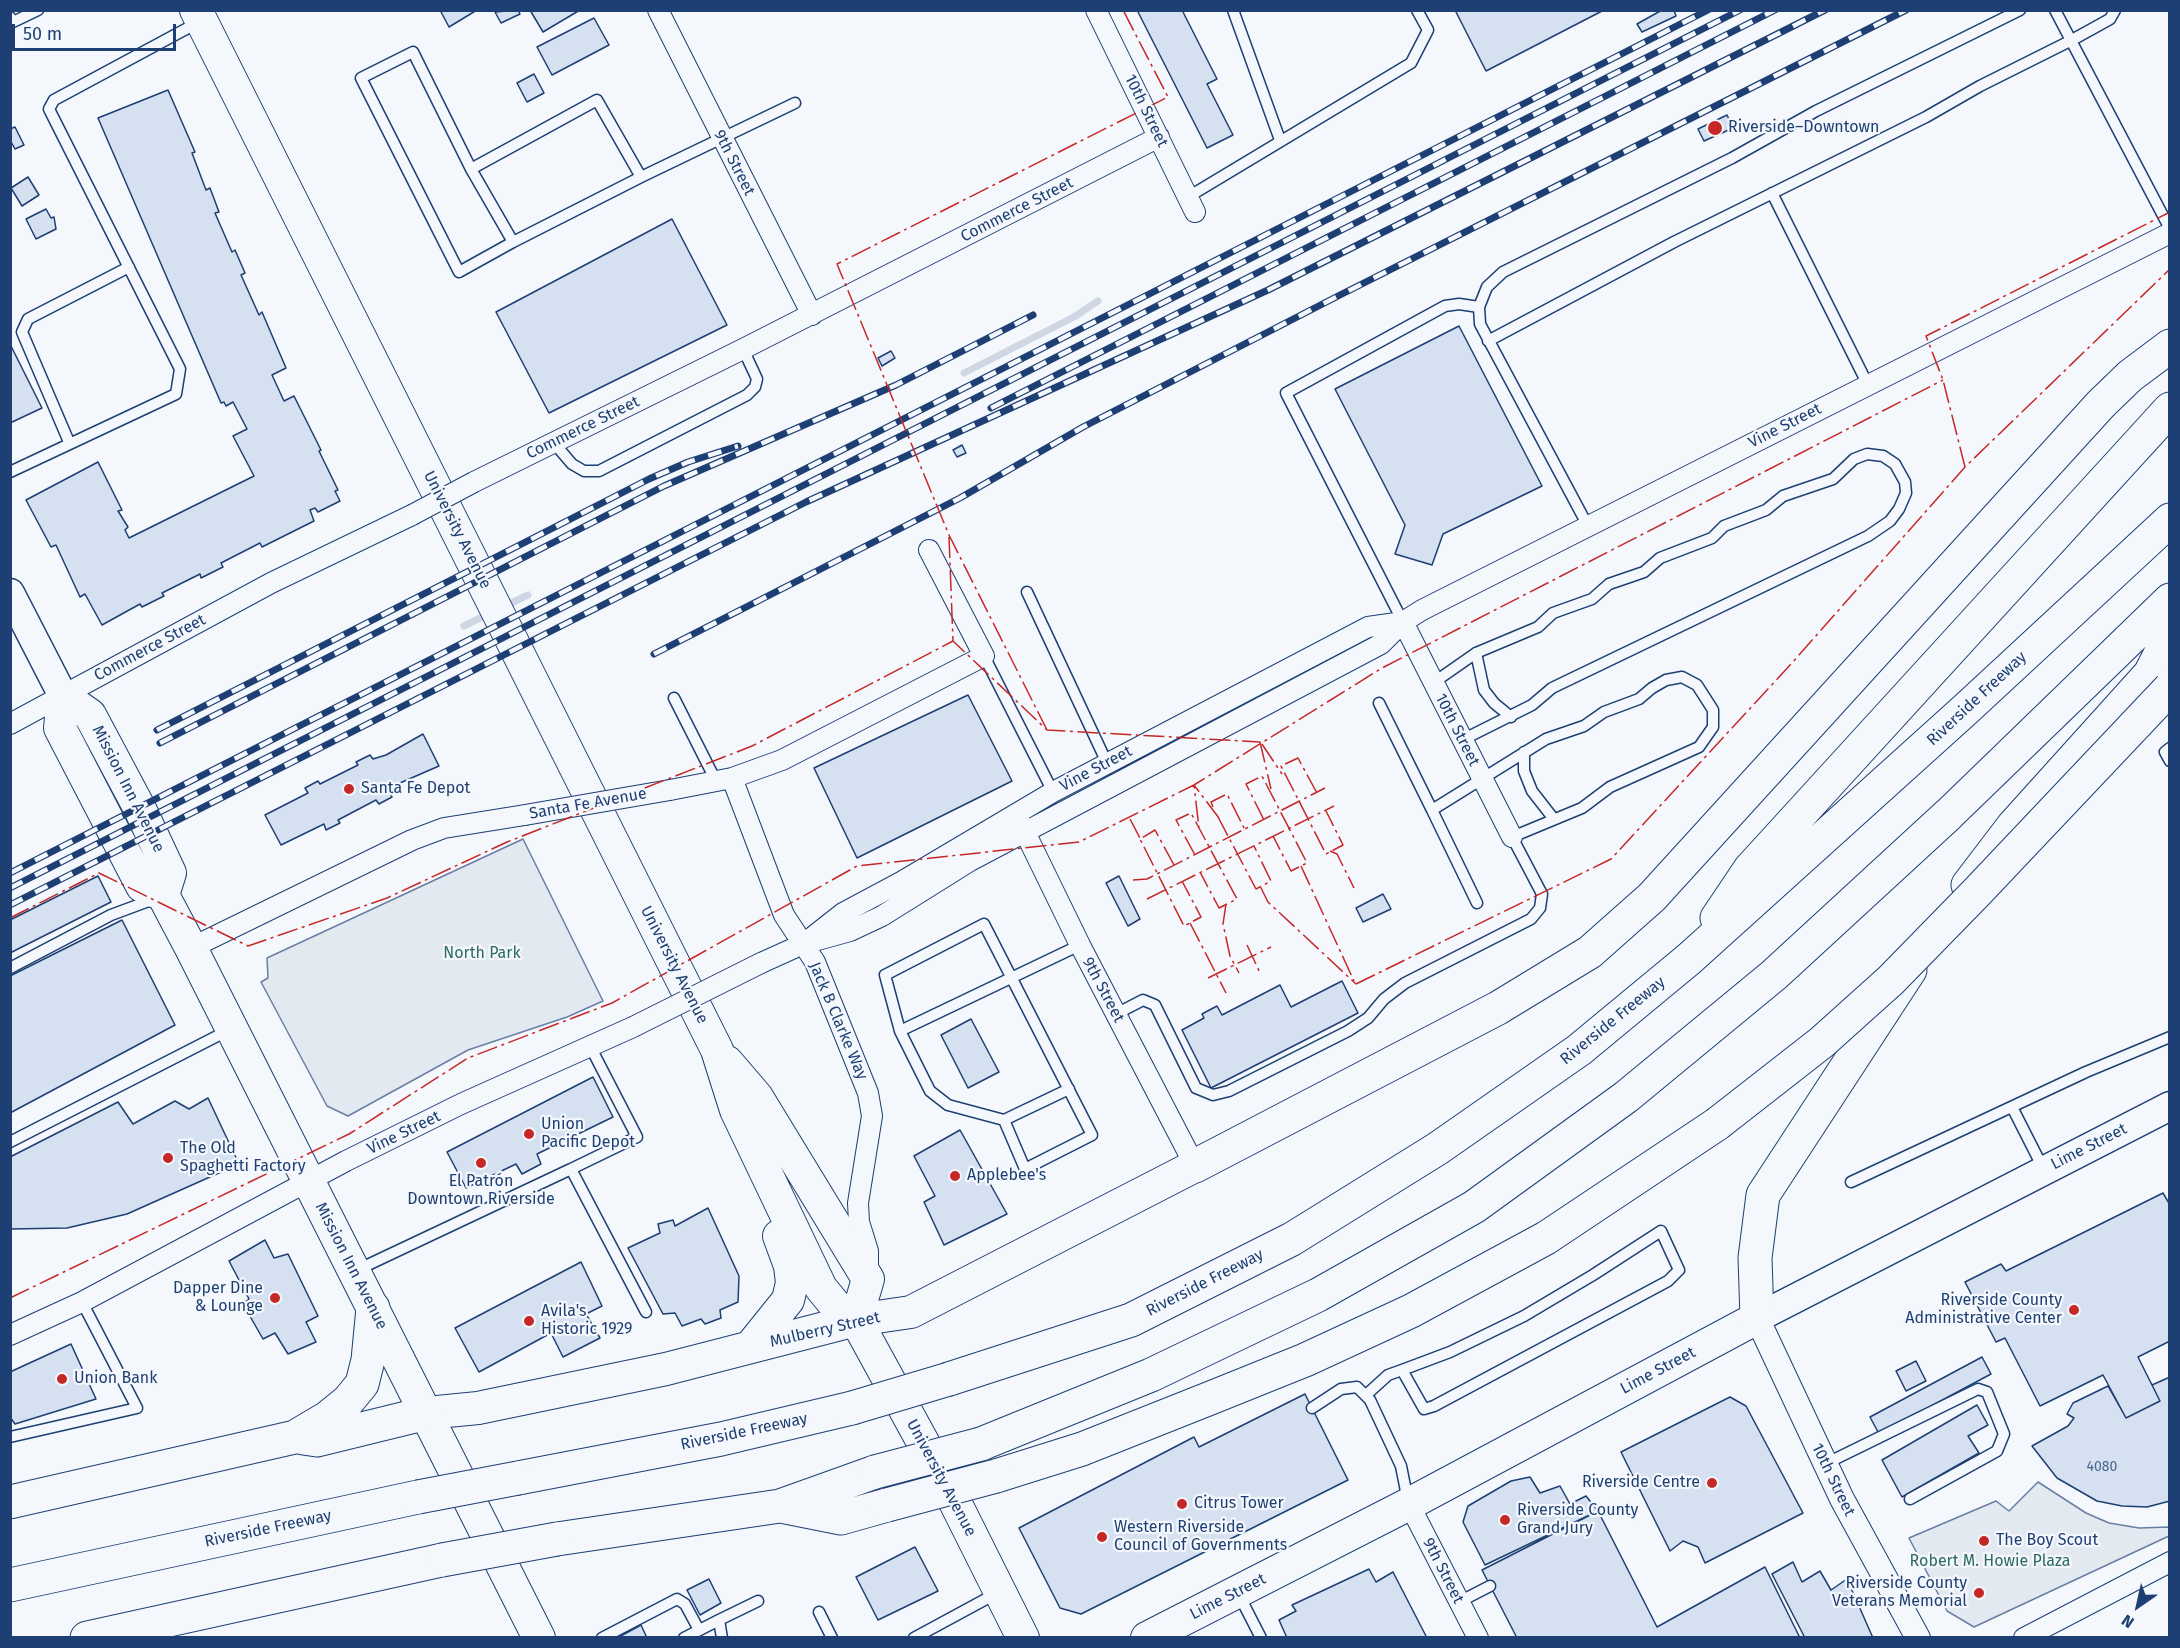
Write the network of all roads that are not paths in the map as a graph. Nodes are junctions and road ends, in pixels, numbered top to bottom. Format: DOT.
graph roads {
  1 [pos="38,10"];
  2 [pos="658,10"];
  3 [pos="1096,10"];
  4 [pos="1233,10"];
  5 [pos="1417,10"];
  6 [pos="2020,10"];
  7 [pos="2055,10"];
  8 [pos="2115,10"];
  9 [pos="199,16"];
  10 [pos="10,17"];
  11 [pos="2072,40"];
  12 [pos="795,103"];
  13 [pos="1159,137"];
  14 [pos="722,138"];
  15 [pos="1280,140"];
  16 [pos="471,169"];
  17 [pos="641,177"];
  18 [pos="1772,193"];
  19 [pos="1192,204"];
  20 [pos="2169,231"];
  21 [pos="513,243"];
  22 [pos="129,267"];
  23 [pos="1479,307"];
  24 [pos="812,315"];
  25 [pos="1488,341"];
  26 [pos="2169,346"];
  27 [pos="743,349"];
  28 [pos="1868,385"];
  29 [pos="2169,409"];
  30 [pos="69,442"];
  31 [pos="554,443"];
  32 [pos="10,472"];
  33 [pos="2169,520"];
  34 [pos="1589,528"];
  35 [pos="929,550"];
  36 [pos="1027,592"];
  37 [pos="10,593"];
  38 [pos="2169,600"];
  39 [pos="1402,622"];
  40 [pos="2169,636"];
  41 [pos="1476,653"];
  42 [pos="984,656"];
  43 [pos="1433,683"];
  44 [pos="2169,688"];
  45 [pos="63,696"];
  46 [pos="674,698"];
  47 [pos="1378,703"];
  48 [pos="1511,717"];
  49 [pos="10,724"];
  50 [pos="1462,740"];
  51 [pos="2169,748"];
  52 [pos="1524,752"];
  53 [pos="2169,761"];
  54 [pos="1107,763"];
  55 [pos="1481,778"];
  56 [pos="724,780"];
  57 [pos="1053,792"];
  58 [pos="1432,810"];
  59 [pos="1015,812"];
  60 [pos="1553,818"];
  61 [pos="1025,834"];
  62 [pos="1512,837"];
  63 [pos="163,895"];
  64 [pos="1477,903"];
  65 [pos="803,944"];
  66 [pos="1080,945"];
  67 [pos="191,948"];
  68 [pos="1689,960"];
  69 [pos="10,968"];
  70 [pos="1012,978"];
  71 [pos="1116,1014"];
  72 [pos="231,1030"];
  73 [pos="900,1031"];
  74 [pos="2169,1037"];
  75 [pos="591,1048"];
  76 [pos="717,1050"];
  77 [pos="1069,1089"];
  78 [pos="2169,1106"];
  79 [pos="2012,1107"];
  80 [pos="1004,1120"];
  81 [pos="10,1142"];
  82 [pos="1195,1166"];
  83 [pos="571,1169"];
  84 [pos="2044,1170"];
  85 [pos="309,1182"];
  86 [pos="1851,1182"];
  87 [pos="774,1189"];
  88 [pos="354,1271"];
  89 [pos="868,1279"];
  90 [pos="82,1302"];
  91 [pos="373,1308"];
  92 [pos="646,1312"];
  93 [pos="1757,1318"];
  94 [pos="856,1320"];
  95 [pos="10,1335"];
  96 [pos="751,1346"];
  97 [pos="1402,1370"];
  98 [pos="1366,1395"];
  99 [pos="1312,1408"];
  100 [pos="428,1413"];
  101 [pos="10,1437"];
  102 [pos="295,1437"];
  103 [pos="1825,1464"];
  104 [pos="1910,1499"];
  105 [pos="10,1502"];
  106 [pos="1408,1504"];
  107 [pos="780,1506"];
  108 [pos="2169,1562"];
  109 [pos="10,1585"];
  110 [pos="1490,1586"];
  111 [pos="999,1591"];
  112 [pos="1237,1592"];
  113 [pos="758,1601"];
  114 [pos="1459,1602"];
  115 [pos="819,1612"];
  116 [pos="718,1620"];
  117 [pos="699,1630"];
  118 [pos="87,1638"];
  119 [pos="539,1638"];
  120 [pos="602,1638"];
  121 [pos="684,1638"];
  122 [pos="722,1638"];
  123 [pos="832,1638"];
  124 [pos="914,1638"];
  125 [pos="1023,1638"];
  126 [pos="1147,1638"];
  127 [pos="1261,1638"];
  128 [pos="1478,1638"];
  129 [pos="1917,1638"];
  130 [pos="2024,1638"];
  1 -- 10 [label="lane"];
  2 -- 14 [label="street, 9th Street"];
  3 -- 13 [label="street, 10th Street"];
  4 -- 15 [label="lane"];
  5 -- 15 [label="lane"];
  6 -- 23 [label="lane"];
  7 -- 11 [label="lane"];
  8 -- 11 [label="lane"];
  9 -- 22 [label="lane"];
  9 -- 76 [label="main road, University Avenue"];
  11 -- 18 [label="lane"];
  11 -- 20 [label="lane"];
  12 -- 14 [label="lane"];
  13 -- 19 [label="street, 10th Street"];
  13 -- 24 [label="street, Commerce Street"];
  14 -- 17 [label="lane"];
  14 -- 24 [label="street, 9th Street"];
  15 -- 19 [label="lane"];
  16 -- 17 [label="lane"];
  16 -- 21 [label="lane"];
  16 -- 21 [label="lane"];
  17 -- 21 [label="lane"];
  18 -- 25 [label="lane"];
  18 -- 28 [label="lane"];
  20 -- 28 [label="street, Vine Street"];
  22 -- 30 [label="lane"];
  22 -- 30 [label="lane"];
  23 -- 25 [label="lane"];
  23 -- 39 [label="lane"];
  24 -- 27 [label="street, Commerce Street"];
  25 -- 34 [label="lane"];
  26 -- 82 [label="highway"];
  27 -- 31 [label="street, Commerce Street"];
  27 -- 31 [label="lane"];
  28 -- 34 [label="street, Vine Street"];
  29 -- 68 [label="highway"];
  30 -- 32 [label="lane"];
  31 -- 45 [label="street, Commerce Street, bridge"];
  33 -- 68 [label="highway, Riverside Freeway"];
  34 -- 39 [label="street, Vine Street"];
  35 -- 42 [label="street"];
  36 -- 54 [label="lane"];
  37 -- 45 [label="main road"];
  38 -- 107 [label="highway, bridge"];
  39 -- 43 [label="street, 10th Street"];
  39 -- 54 [label="street, Vine Street"];
  39 -- 61 [label="street, Vine Street"];
  40 -- 93 [label="highway"];
  41 -- 43 [label="lane"];
  41 -- 48 [label="lane"];
  41 -- 48 [label="lane"];
  42 -- 56 [label="street, Santa Fe Avenue"];
  42 -- 57 [label="lane"];
  43 -- 50 [label="street, 10th Street"];
  44 -- 107 [label="highway, bridge"];
  45 -- 49 [label="street, Commerce Street"];
  45 -- 63 [label="main road, Mission Inn Avenue"];
  46 -- 56 [label="lane, Jack B Clarke Way"];
  47 -- 58 [label="lane"];
  48 -- 50 [label="lane"];
  50 -- 55 [label="street, 10th Street"];
  51 -- 53 [label="lane"];
  52 -- 55 [label="lane"];
  52 -- 60 [label="lane"];
  52 -- 60 [label="lane"];
  54 -- 57 [label="street, Vine Street"];
  55 -- 58 [label="lane"];
  55 -- 62 [label="street, 10th Street"];
  56 -- 65 [label="street, Jack B Clarke Way"];
  56 -- 67 [label="street, Santa Fe Avenue, bridge"];
  57 -- 59 [label="street, Vine Street"];
  58 -- 64 [label="lane"];
  59 -- 61 [label="street, 9th Street"];
  59 -- 65 [label="street, Vine Street"];
  60 -- 62 [label="lane"];
  61 -- 65 [label="street, Vine Street"];
  61 -- 66 [label="street, 9th Street"];
  62 -- 71 [label="lane"];
  63 -- 67 [label="main road, Mission Inn Avenue"];
  63 -- 69 [label="lane"];
  65 -- 75 [label="street, Vine Street, bridge"];
  65 -- 89 [label="street, Jack B Clarke Way"];
  66 -- 70 [label="lane"];
  66 -- 71 [label="street, 9th Street"];
  67 -- 72 [label="main road, Mission Inn Avenue"];
  68 -- 109 [label="highway, Riverside Freeway, bridge"];
  70 -- 73 [label="lane"];
  70 -- 73 [label="lane"];
  70 -- 77 [label="lane"];
  71 -- 82 [label="street, 9th Street"];
  72 -- 81 [label="lane"];
  72 -- 85 [label="main road, Mission Inn Avenue"];
  73 -- 80 [label="lane"];
  74 -- 79 [label="lane"];
  75 -- 83 [label="lane"];
  75 -- 85 [label="street, Vine Street"];
  76 -- 87 [label="main road, University Avenue"];
  76 -- 89 [label="main road, University Avenue"];
  77 -- 80 [label="lane"];
  77 -- 80 [label="lane"];
  78 -- 84 [label="main road, Lime Street"];
  79 -- 84 [label="lane"];
  79 -- 86 [label="lane"];
  82 -- 94 [label="main road, Mulberry Street"];
  83 -- 88 [label="lane"];
  83 -- 92 [label="lane"];
  84 -- 93 [label="main road, Lime Street"];
  85 -- 88 [label="main road, Mission Inn Avenue"];
  85 -- 90 [label="street, Vine Street"];
  87 -- 94 [label="main road, University Avenue"];
  87 -- 96 [label="main road"];
  88 -- 91 [label="main road, Mission Inn Avenue"];
  89 -- 94 [label="main road"];
  90 -- 95 [label="street, Vine Street"];
  90 -- 101 [label="lane"];
  91 -- 100 [label="main road, Mission Inn Avenue"];
  91 -- 102 [label="highway"];
  93 -- 103 [label="street, 10th Street"];
  93 -- 106 [label="main road, Lime Street"];
  94 -- 96 [label="main road, Mulberry Street"];
  94 -- 111 [label="main road, University Avenue"];
  96 -- 100 [label="main road, Mulberry Street"];
  97 -- 97 [label="lane"];
  97 -- 98 [label="lane"];
  98 -- 99 [label="lane"];
  98 -- 106 [label="lane"];
  100 -- 102 [label="highway"];
  100 -- 119 [label="main road, Mission Inn Avenue"];
  102 -- 105 [label="highway"];
  103 -- 104 [label="lane"];
  103 -- 129 [label="street, 10th Street"];
  106 -- 112 [label="main road, Lime Street"];
  106 -- 114 [label="street, 9th Street"];
  107 -- 118 [label="highway, bridge"];
  108 -- 130 [label="street"];
  110 -- 114 [label="lane"];
  111 -- 124 [label="lane"];
  111 -- 125 [label="main road, University Avenue"];
  112 -- 126 [label="main road, Lime Street"];
  112 -- 127 [label="lane"];
  113 -- 116 [label="lane"];
  114 -- 128 [label="street, 9th Street"];
  115 -- 123 [label="lane"];
  116 -- 117 [label="lane"];
  116 -- 122 [label="lane"];
  117 -- 120 [label="lane"];
  117 -- 121 [label="lane"];
}
